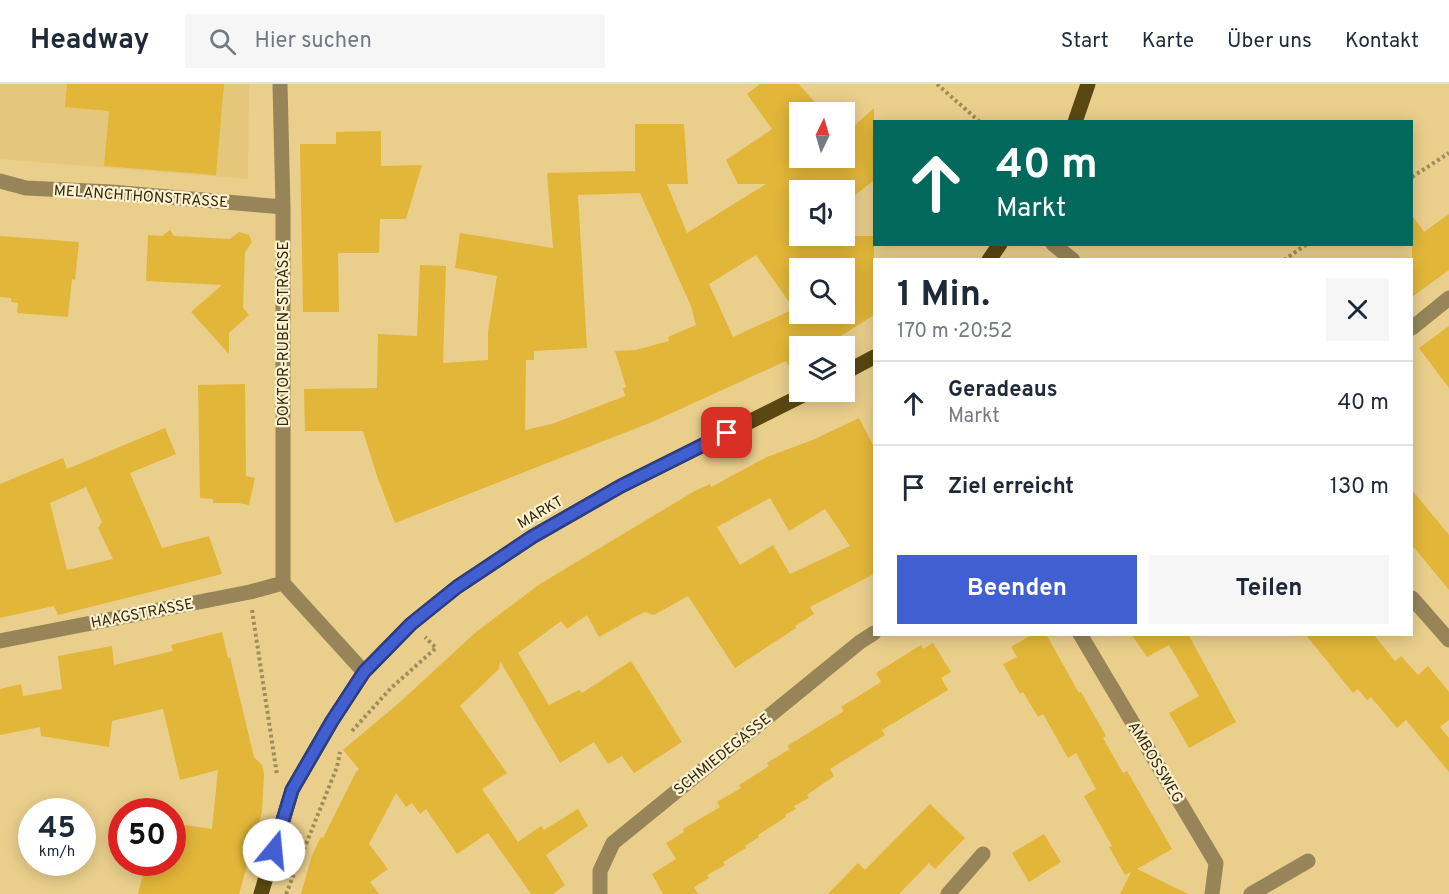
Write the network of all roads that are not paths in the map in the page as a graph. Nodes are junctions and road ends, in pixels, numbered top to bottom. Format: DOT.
graph roads {
  1 [pos="280,84"];
  2 [pos="1088,84"];
  3 [pos="1077,120"];
  4 [pos="0,181"];
  5 [pos="283,207"];
  6 [pos="1056,246"];
  7 [pos="1070,258"];
  8 [pos="1449,298"];
  9 [pos="1413,327"];
  10 [pos="873,358"];
  11 [pos="855,367"];
  12 [pos="789,402"];
  13 [pos="284,583"];
  14 [pos="1413,599"];
  15 [pos="873,634"];
  16 [pos="1081,636"];
  17 [pos="1449,640"];
  18 [pos="0,641"];
  19 [pos="364,672"];
  20 [pos="983,854"];
  21 [pos="1308,861"];
  22 [pos="261,894"];
  23 [pos="600,894"];
  24 [pos="948,894"];
  25 [pos="1212,894"];
  26 [pos="1251,894"];
  1 -- 5 [label="street, DOKTOR-RUBEN-STRASSE"];
  2 -- 3 [label="main road"];
  4 -- 5 [label="street, MELANCHTHONSTRASSE"];
  5 -- 13 [label="street, DOKTOR-RUBEN-STRASSE"];
  6 -- 7 [label="street"];
  8 -- 9 [label="street"];
  10 -- 11 [label="main road"];
  12 -- 19 [label="main road, MARKT"];
  13 -- 18 [label="street, HAAGSTRASSE"];
  13 -- 19 [label="street"];
  14 -- 17 [label="street"];
  15 -- 23 [label="street, SCHMIEDEGASSE"];
  16 -- 25 [label="street, AMBOSSWEG"];
  19 -- 22 [label="main road, MARKT"];
  20 -- 24 [label="street"];
  21 -- 26 [label="street"];
}
